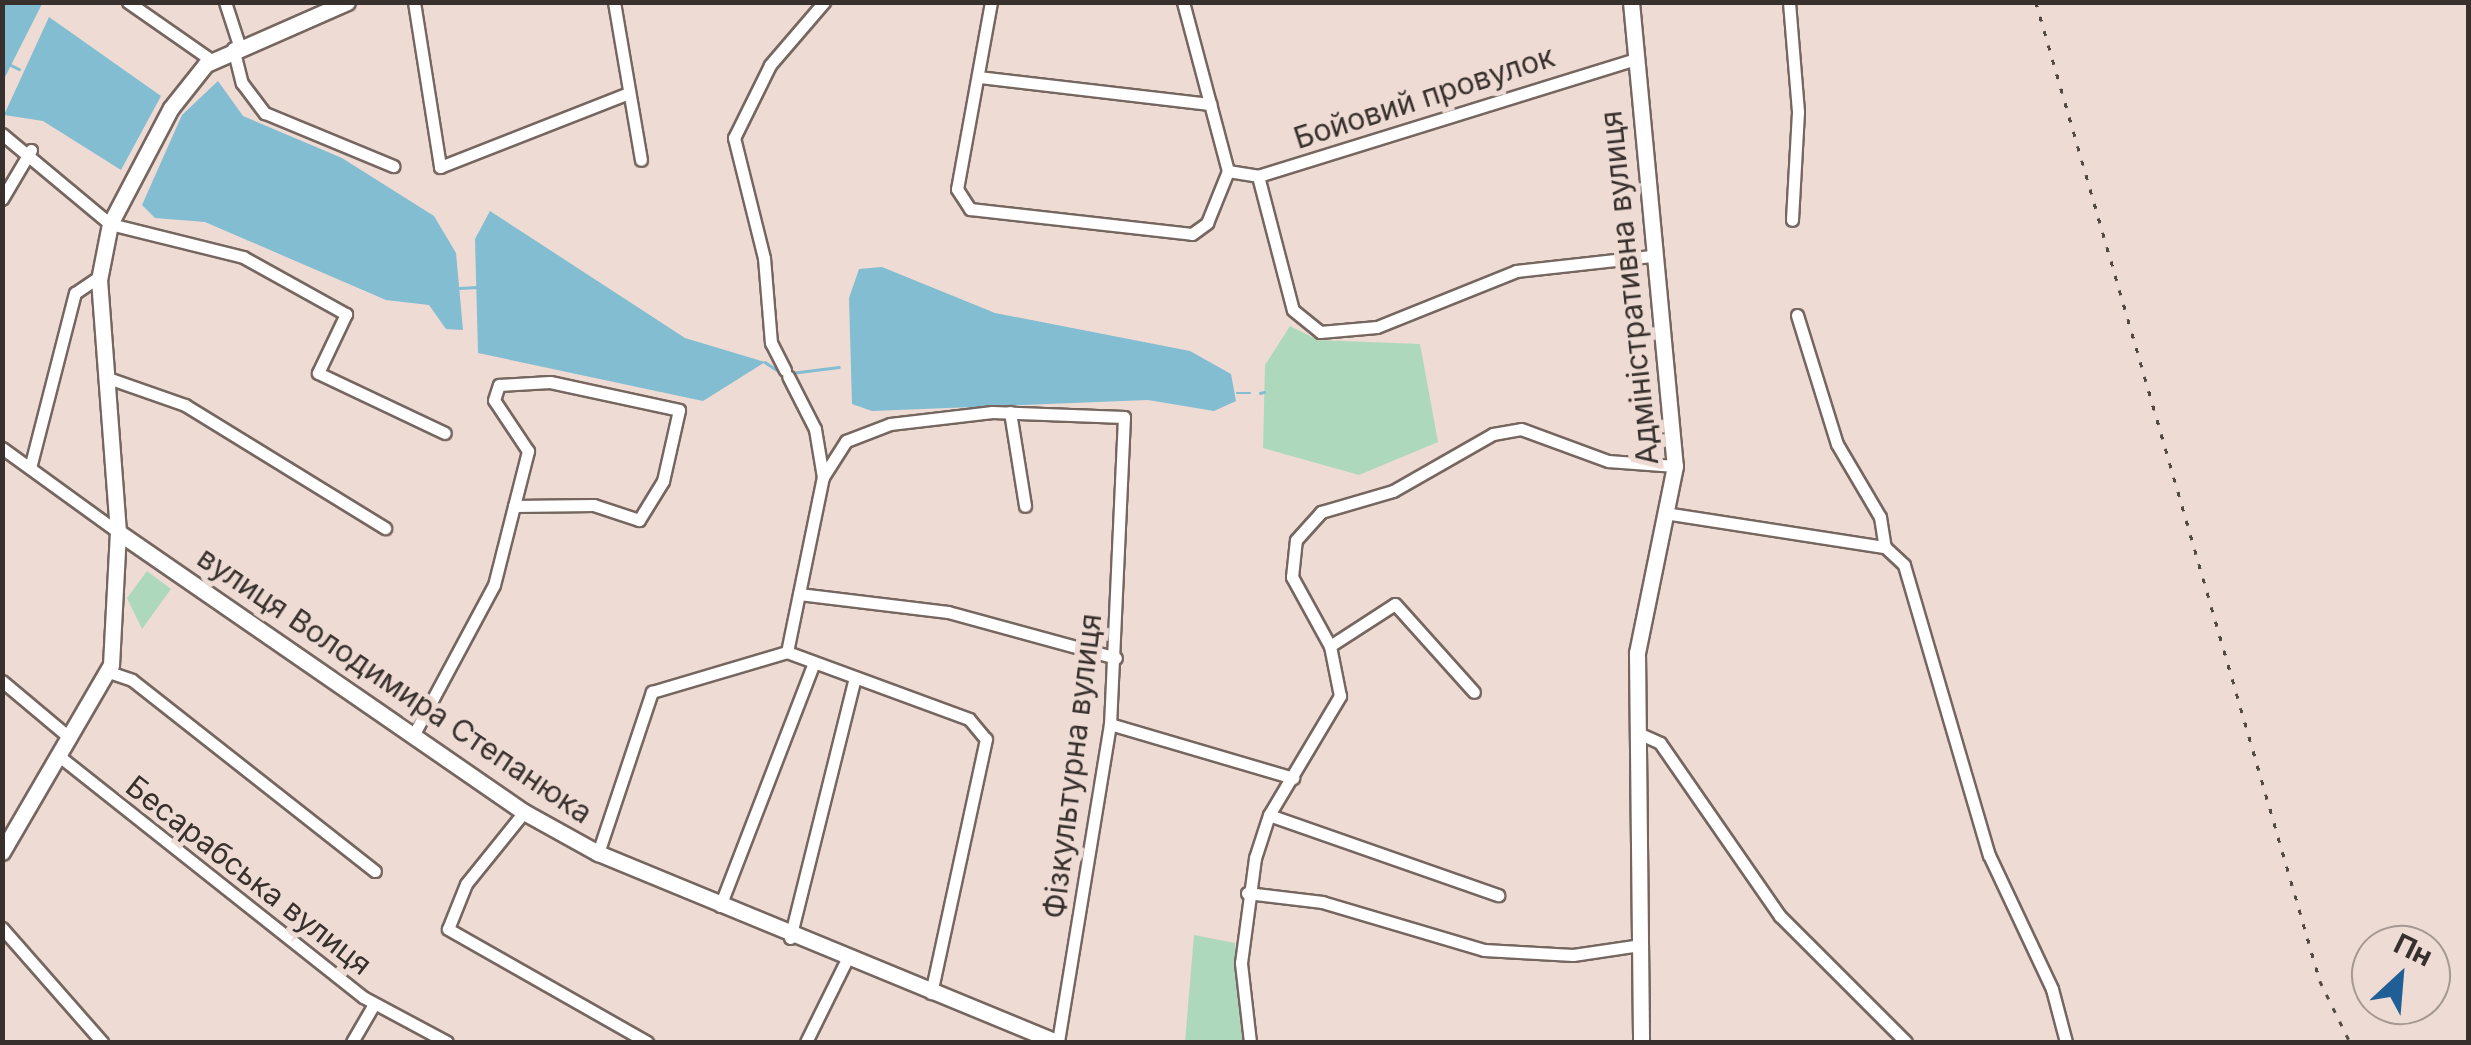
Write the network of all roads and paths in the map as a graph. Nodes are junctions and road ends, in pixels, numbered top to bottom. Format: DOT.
graph roads {
  1 [pos="128,2"];
  2 [pos="225,2"];
  3 [pos="347,2"];
  4 [pos="414,2"];
  5 [pos="614,2"];
  6 [pos="824,2"];
  7 [pos="991,2"];
  8 [pos="1183,2"];
  9 [pos="1631,2"];
  10 [pos="1789,2"];
  11 [pos="326,6"];
  12 [pos="236,47"];
  13 [pos="1635,59"];
  14 [pos="211,60"];
  15 [pos="979,77"];
  16 [pos="629,93"];
  17 [pos="1210,104"];
  18 [pos="2,134"];
  19 [pos="31,150"];
  20 [pos="641,160"];
  21 [pos="393,166"];
  22 [pos="1228,170"];
  23 [pos="1258,176"];
  24 [pos="2,199"];
  25 [pos="1792,220"];
  26 [pos="110,224"];
  27 [pos="1652,256"];
  28 [pos="99,277"];
  29 [pos="1798,315"];
  30 [pos="106,376"];
  31 [pos="1010,412"];
  32 [pos="445,433"];
  33 [pos="2,448"];
  34 [pos="1675,466"];
  35 [pos="30,468"];
  36 [pos="823,477"];
  37 [pos="514,506"];
  38 [pos="1025,506"];
  39 [pos="1672,514"];
  40 [pos="385,528"];
  41 [pos="118,532"];
  42 [pos="1885,548"];
  43 [pos="799,594"];
  44 [pos="1330,646"];
  45 [pos="787,652"];
  46 [pos="1116,658"];
  47 [pos="812,667"];
  48 [pos="109,672"];
  49 [pos="2,681"];
  50 [pos="854,682"];
  51 [pos="1474,692"];
  52 [pos="1110,724"];
  53 [pos="1638,733"];
  54 [pos="414,734"];
  55 [pos="70,738"];
  56 [pos="59,756"];
  57 [pos="1293,778"];
  58 [pos="524,812"];
  59 [pos="1269,815"];
  60 [pos="7,834"];
  61 [pos="2,852"];
  62 [pos="598,852"];
  63 [pos="375,872"];
  64 [pos="1247,892"];
  65 [pos="1498,895"];
  66 [pos="720,906"];
  67 [pos="2,928"];
  68 [pos="790,938"];
  69 [pos="1641,945"];
  70 [pos="846,960"];
  71 [pos="931,993"];
  72 [pos="374,1004"];
  73 [pos="102,1042"];
  74 [pos="352,1042"];
  75 [pos="447,1042"];
  76 [pos="647,1042"];
  77 [pos="806,1042"];
  78 [pos="1058,1042"];
  79 [pos="1250,1042"];
  80 [pos="1641,1042"];
  81 [pos="1906,1042"];
  82 [pos="2066,1042"];
  1 -- 14 [label="street"];
  2 -- 12 [label="street"];
  3 -- 11 [label="street"];
  4 -- 16 [label="street"];
  5 -- 16 [label="street"];
  6 -- 36 [label="street"];
  7 -- 15 [label="street"];
  8 -- 17 [label="street"];
  9 -- 13 [label="street, Адміністративна вулиця"];
  10 -- 25 [label="street"];
  11 -- 12 [label="street"];
  12 -- 14 [label="street"];
  12 -- 21 [label="street"];
  13 -- 23 [label="street, Бойовий провулок"];
  13 -- 27 [label="street, Адміністративна вулиця"];
  14 -- 26 [label="street"];
  15 -- 17 [label="street"];
  15 -- 22 [label="street"];
  16 -- 20 [label="street"];
  17 -- 22 [label="street"];
  18 -- 19 [label="street"];
  19 -- 24 [label="street"];
  19 -- 26 [label="street"];
  22 -- 23 [label="street, Бойовий провулок"];
  23 -- 27 [label="street"];
  26 -- 28 [label="street"];
  26 -- 32 [label="street"];
  27 -- 34 [label="street, Адміністративна вулиця"];
  28 -- 30 [label="street"];
  28 -- 35 [label="street"];
  29 -- 42 [label="street"];
  30 -- 40 [label="street"];
  30 -- 41 [label="street"];
  31 -- 36 [label="street"];
  31 -- 38 [label="street"];
  31 -- 46 [label="street, Фізкультурна вулиця"];
  33 -- 35 [label="street, вулиця Володимира Степанюка"];
  34 -- 39 [label="street, Адміністративна вулиця"];
  34 -- 44 [label="street"];
  35 -- 41 [label="street, вулиця Володимира Степанюка"];
  36 -- 43 [label="street"];
  37 -- 37 [label="street"];
  37 -- 54 [label="street"];
  39 -- 42 [label="street"];
  39 -- 53 [label="street, Адміністративна вулиця"];
  41 -- 48 [label="street"];
  41 -- 54 [label="street, вулиця Володимира Степанюка"];
  42 -- 82 [label="street"];
  43 -- 45 [label="street"];
  43 -- 46 [label="street"];
  44 -- 51 [label="street"];
  44 -- 57 [label="street"];
  45 -- 47 [label="street"];
  45 -- 62 [label="street"];
  46 -- 52 [label="street, Фізкультурна вулиця"];
  47 -- 50 [label="street"];
  47 -- 66 [label="street"];
  48 -- 55 [label="street"];
  48 -- 63 [label="street"];
  49 -- 55 [label="street"];
  50 -- 68 [label="street"];
  50 -- 71 [label="street"];
  52 -- 57 [label="street"];
  52 -- 78 [label="street, Фізкультурна вулиця"];
  53 -- 69 [label="street, Адміністративна вулиця"];
  53 -- 81 [label="street"];
  54 -- 58 [label="street, вулиця Володимира Степанюка"];
  55 -- 56 [label="street"];
  56 -- 60 [label="street"];
  56 -- 72 [label="street, Бесарабська вулиця"];
  57 -- 59 [label="street"];
  58 -- 62 [label="street, вулиця Володимира Степанюка"];
  58 -- 76 [label="street"];
  59 -- 64 [label="street"];
  59 -- 65 [label="street"];
  60 -- 61 [label="street"];
  62 -- 66 [label="street, вулиця Володимира Степанюка"];
  64 -- 69 [label="street"];
  64 -- 79 [label="street"];
  66 -- 68 [label="street, вулиця Володимира Степанюка"];
  67 -- 73 [label="street"];
  68 -- 70 [label="street, вулиця Володимира Степанюка"];
  69 -- 80 [label="street, Адміністративна вулиця"];
  70 -- 71 [label="street, вулиця Володимира Степанюка"];
  70 -- 77 [label="street"];
  71 -- 78 [label="street, вулиця Володимира Степанюка"];
  72 -- 74 [label="street, Бесарабська вулиця"];
  72 -- 75 [label="street"];
}
